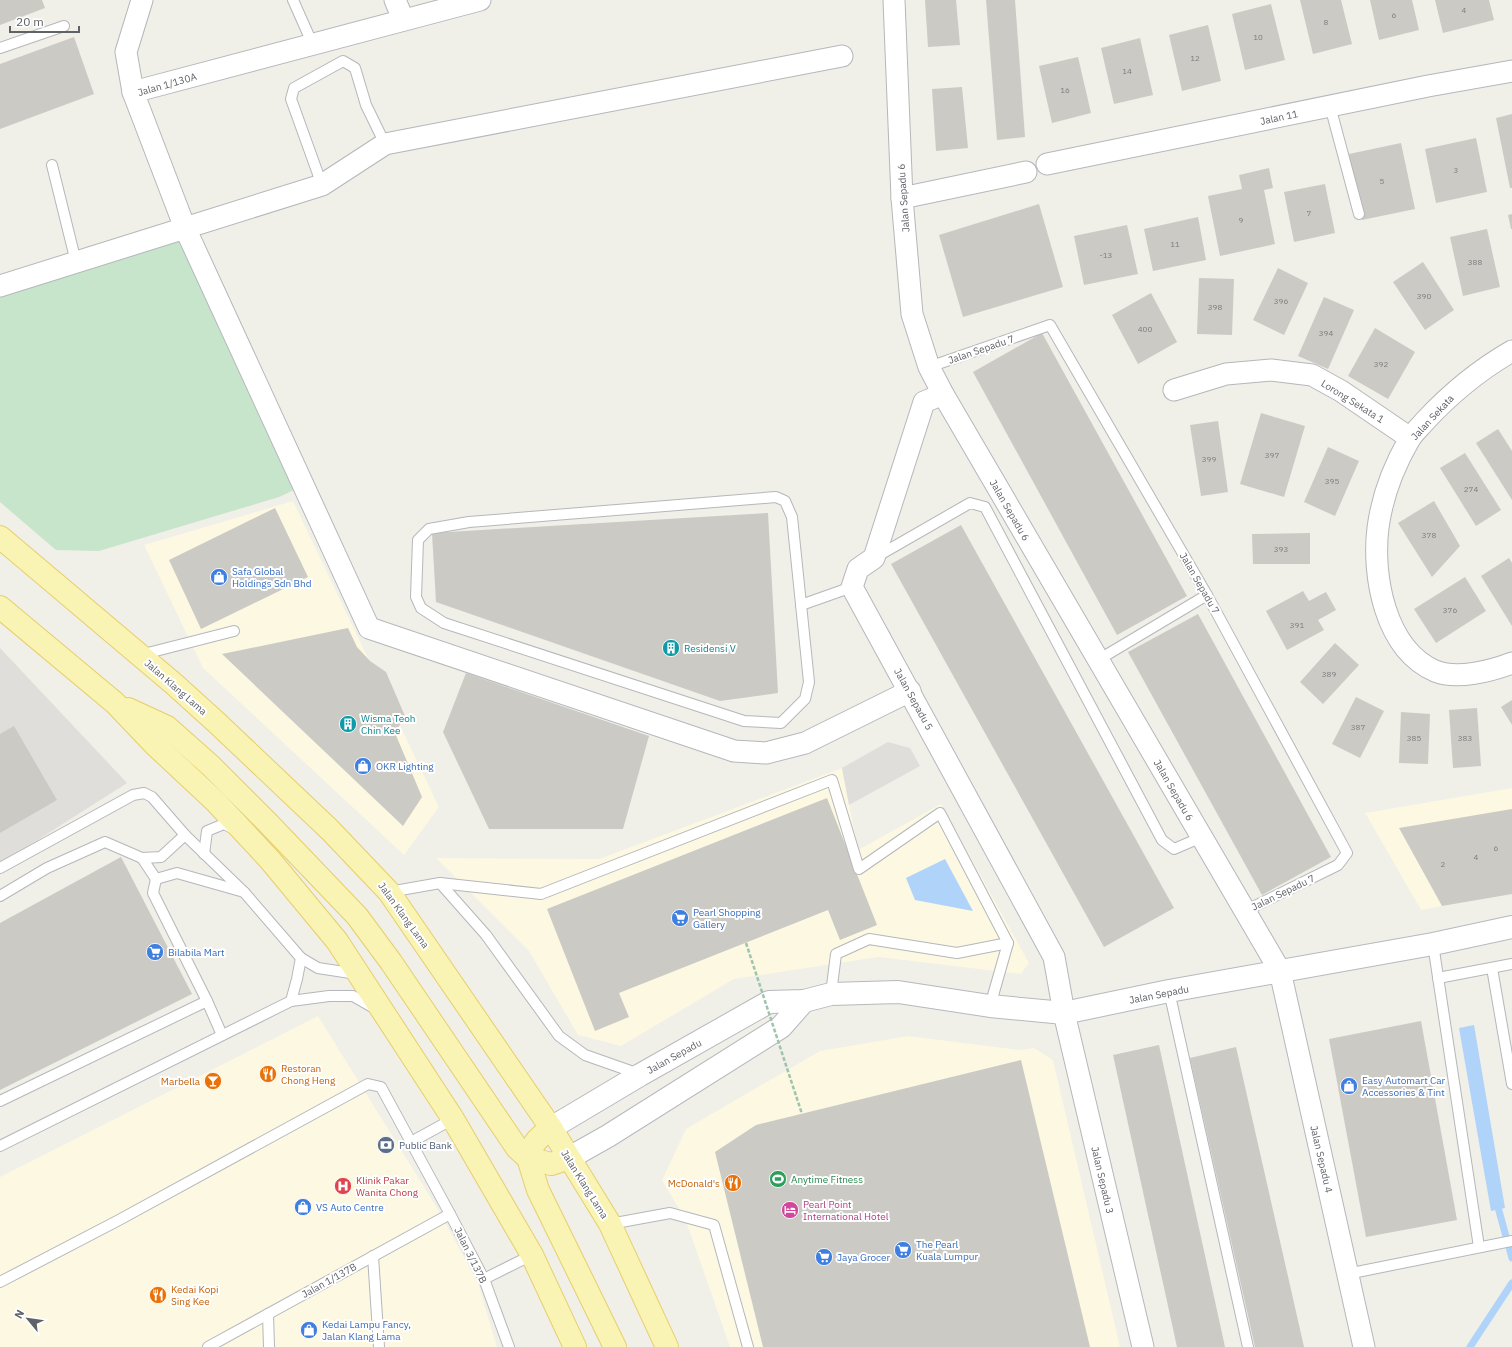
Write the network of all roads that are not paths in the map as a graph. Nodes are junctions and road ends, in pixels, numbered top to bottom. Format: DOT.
graph roads {
  1 [pos="142,0"];
  2 [pos="293,0"];
  3 [pos="395,0"];
  4 [pos="480,0"];
  5 [pos="894,0"];
  6 [pos="403,19"];
  7 [pos="64,26"];
  8 [pos="314,45"];
  9 [pos="0,48"];
  10 [pos="842,56"];
  11 [pos="1512,71"];
  12 [pos="133,92"];
  13 [pos="1330,106"];
  14 [pos="385,144"];
  15 [pos="52,164"];
  16 [pos="1047,164"];
  17 [pos="1026,172"];
  18 [pos="322,185"];
  19 [pos="902,198"];
  20 [pos="1358,214"];
  21 [pos="186,228"];
  22 [pos="76,262"];
  23 [pos="0,286"];
  24 [pos="1512,351"];
  25 [pos="929,367"];
  26 [pos="1174,390"];
  27 [pos="943,394"];
  28 [pos="1410,438"];
  29 [pos="0,538"];
  30 [pos="874,558"];
  31 [pos="852,587"];
  32 [pos="1207,594"];
  33 [pos="801,605"];
  34 [pos="0,607"];
  35 [pos="234,631"];
  36 [pos="140,655"];
  37 [pos="1098,660"];
  38 [pos="1512,663"];
  39 [pos="910,691"];
  40 [pos="115,703"];
  41 [pos="246,834"];
  42 [pos="185,835"];
  43 [pos="1202,837"];
  44 [pos="204,854"];
  45 [pos="142,858"];
  46 [pos="0,868"];
  47 [pos="156,879"];
  48 [pos="440,883"];
  49 [pos="244,892"];
  50 [pos="390,892"];
  51 [pos="0,896"];
  52 [pos="1245,911"];
  53 [pos="1512,927"];
  54 [pos="1008,943"];
  55 [pos="1433,944"];
  56 [pos="301,958"];
  57 [pos="1512,964"];
  58 [pos="1492,968"];
  59 [pos="1280,971"];
  60 [pos="360,975"];
  61 [pos="1438,978"];
  62 [pos="1169,991"];
  63 [pos="831,994"];
  64 [pos="207,1001"];
  65 [pos="291,1001"];
  66 [pos="804,1001"];
  67 [pos="990,1006"];
  68 [pos="385,1013"];
  69 [pos="1064,1013"];
  70 [pos="222,1035"];
  71 [pos="640,1075"];
  72 [pos="1512,1084"];
  73 [pos="0,1101"];
  74 [pos="452,1119"];
  75 [pos="551,1128"];
  76 [pos="411,1142"];
  77 [pos="0,1146"];
  78 [pos="528,1158"];
  79 [pos="569,1158"];
  80 [pos="450,1214"];
  81 [pos="610,1224"];
  82 [pos="1512,1241"];
  83 [pos="1479,1247"];
  84 [pos="532,1255"];
  85 [pos="373,1256"];
  86 [pos="1348,1274"];
  87 [pos="484,1279"];
  88 [pos="0,1282"];
  89 [pos="268,1314"];
  90 [pos="208,1347"];
  91 [pos="269,1347"];
  92 [pos="379,1347"];
  93 [pos="509,1347"];
  94 [pos="575,1347"];
  95 [pos="615,1347"];
  96 [pos="667,1347"];
  97 [pos="748,1347"];
  98 [pos="1143,1347"];
  99 [pos="1248,1347"];
  100 [pos="1364,1347"];
  1 -- 12 [label="street"];
  2 -- 8 [label="lane"];
  3 -- 6 [label="street"];
  4 -- 6 [label="street, Jalan 1/130A"];
  5 -- 19 [label="street, Jalan Sepadu 6"];
  6 -- 8 [label="street, Jalan 1/130A"];
  7 -- 9 [label="lane"];
  8 -- 12 [label="street, Jalan 1/130A"];
  10 -- 14 [label="street"];
  11 -- 13 [label="street, Jalan 11"];
  12 -- 21 [label="street, Jalan 1/130A"];
  13 -- 16 [label="street, Jalan 11"];
  13 -- 20 [label="lane"];
  14 -- 18 [label="street"];
  14 -- 18 [label="lane"];
  15 -- 22 [label="lane"];
  17 -- 19 [label="street"];
  18 -- 21 [label="street"];
  19 -- 25 [label="street, Jalan Sepadu 6"];
  21 -- 22 [label="street"];
  21 -- 39 [label="street, Jalan 1/130A"];
  22 -- 23 [label="street"];
  24 -- 28 [label="street, Jalan Sekata"];
  25 -- 27 [label="street, Jalan Sepadu 6"];
  25 -- 32 [label="lane, Jalan Sepadu 7"];
  26 -- 28 [label="street, Lorong Sekata 1"];
  27 -- 30 [label="street"];
  27 -- 37 [label="street, Jalan Sepadu 6"];
  28 -- 38 [label="street, Jalan Sekata"];
  29 -- 36 [label="main road, Jalan Klang Lama"];
  30 -- 31 [label="street"];
  30 -- 43 [label="lane"];
  31 -- 33 [label="lane"];
  31 -- 39 [label="street, Jalan Sepadu 5"];
  32 -- 37 [label="lane"];
  32 -- 52 [label="lane, Jalan Sepadu 7"];
  33 -- 33 [label="lane"];
  34 -- 40 [label="main road"];
  35 -- 36 [label="lane"];
  36 -- 50 [label="main road, Jalan Klang Lama"];
  37 -- 43 [label="street, Jalan Sepadu 6"];
  39 -- 69 [label="street, Jalan Sepadu 5"];
  40 -- 41 [label="main road"];
  40 -- 78 [label="main road"];
  41 -- 44 [label="lane"];
  41 -- 60 [label="main road"];
  42 -- 44 [label="lane"];
  42 -- 45 [label="lane"];
  42 -- 46 [label="lane"];
  43 -- 52 [label="street, Jalan Sepadu 6"];
  44 -- 49 [label="lane"];
  45 -- 47 [label="lane"];
  45 -- 51 [label="lane"];
  47 -- 49 [label="lane"];
  47 -- 64 [label="lane"];
  48 -- 50 [label="lane"];
  48 -- 54 [label="lane"];
  48 -- 71 [label="lane"];
  49 -- 56 [label="lane"];
  50 -- 75 [label="main road, Jalan Klang Lama"];
  52 -- 59 [label="street, Jalan Sepadu 6"];
  53 -- 55 [label="street, Jalan Sepadu"];
  54 -- 63 [label="lane"];
  54 -- 67 [label="lane"];
  55 -- 59 [label="street, Jalan Sepadu"];
  55 -- 61 [label="lane"];
  56 -- 60 [label="lane"];
  56 -- 65 [label="lane"];
  57 -- 58 [label="lane"];
  58 -- 61 [label="lane"];
  58 -- 72 [label="lane"];
  59 -- 62 [label="street, Jalan Sepadu"];
  59 -- 86 [label="street, Jalan Sepadu 4"];
  60 -- 68 [label="main road"];
  61 -- 83 [label="lane"];
  62 -- 69 [label="street, Jalan Sepadu"];
  62 -- 99 [label="lane"];
  63 -- 66 [label="street, Jalan Sepadu"];
  63 -- 67 [label="street, Jalan Sepadu"];
  64 -- 70 [label="lane"];
  64 -- 73 [label="lane"];
  65 -- 68 [label="lane"];
  65 -- 70 [label="lane"];
  66 -- 71 [label="street, Jalan Sepadu"];
  66 -- 79 [label="street"];
  67 -- 69 [label="street, Jalan Sepadu"];
  68 -- 74 [label="main road"];
  69 -- 98 [label="street, Jalan Sepadu 3"];
  70 -- 77 [label="lane"];
  71 -- 75 [label="street, Jalan Sepadu"];
  74 -- 76 [label="lane"];
  74 -- 84 [label="main road"];
  75 -- 78 [label="main road"];
  75 -- 79 [label="main road, Jalan Klang Lama"];
  76 -- 80 [label="lane, Jalan 3/137B"];
  76 -- 88 [label="lane, Jalan 3/137B"];
  78 -- 79 [label="main road"];
  78 -- 95 [label="main road"];
  79 -- 81 [label="main road, Jalan Klang Lama"];
  80 -- 85 [label="lane, Jalan 1/137B"];
  80 -- 87 [label="lane, Jalan 3/137B"];
  81 -- 96 [label="main road, Jalan Klang Lama"];
  81 -- 97 [label="lane"];
  82 -- 83 [label="lane"];
  83 -- 86 [label="lane"];
  84 -- 87 [label="lane"];
  84 -- 94 [label="main road"];
  85 -- 89 [label="lane, Jalan 1/137B"];
  85 -- 92 [label="lane"];
  86 -- 100 [label="street, Jalan Sepadu 4"];
  87 -- 93 [label="lane, Jalan 3/137B"];
  89 -- 90 [label="lane, Jalan 1/137B"];
  89 -- 91 [label="lane"];
}
